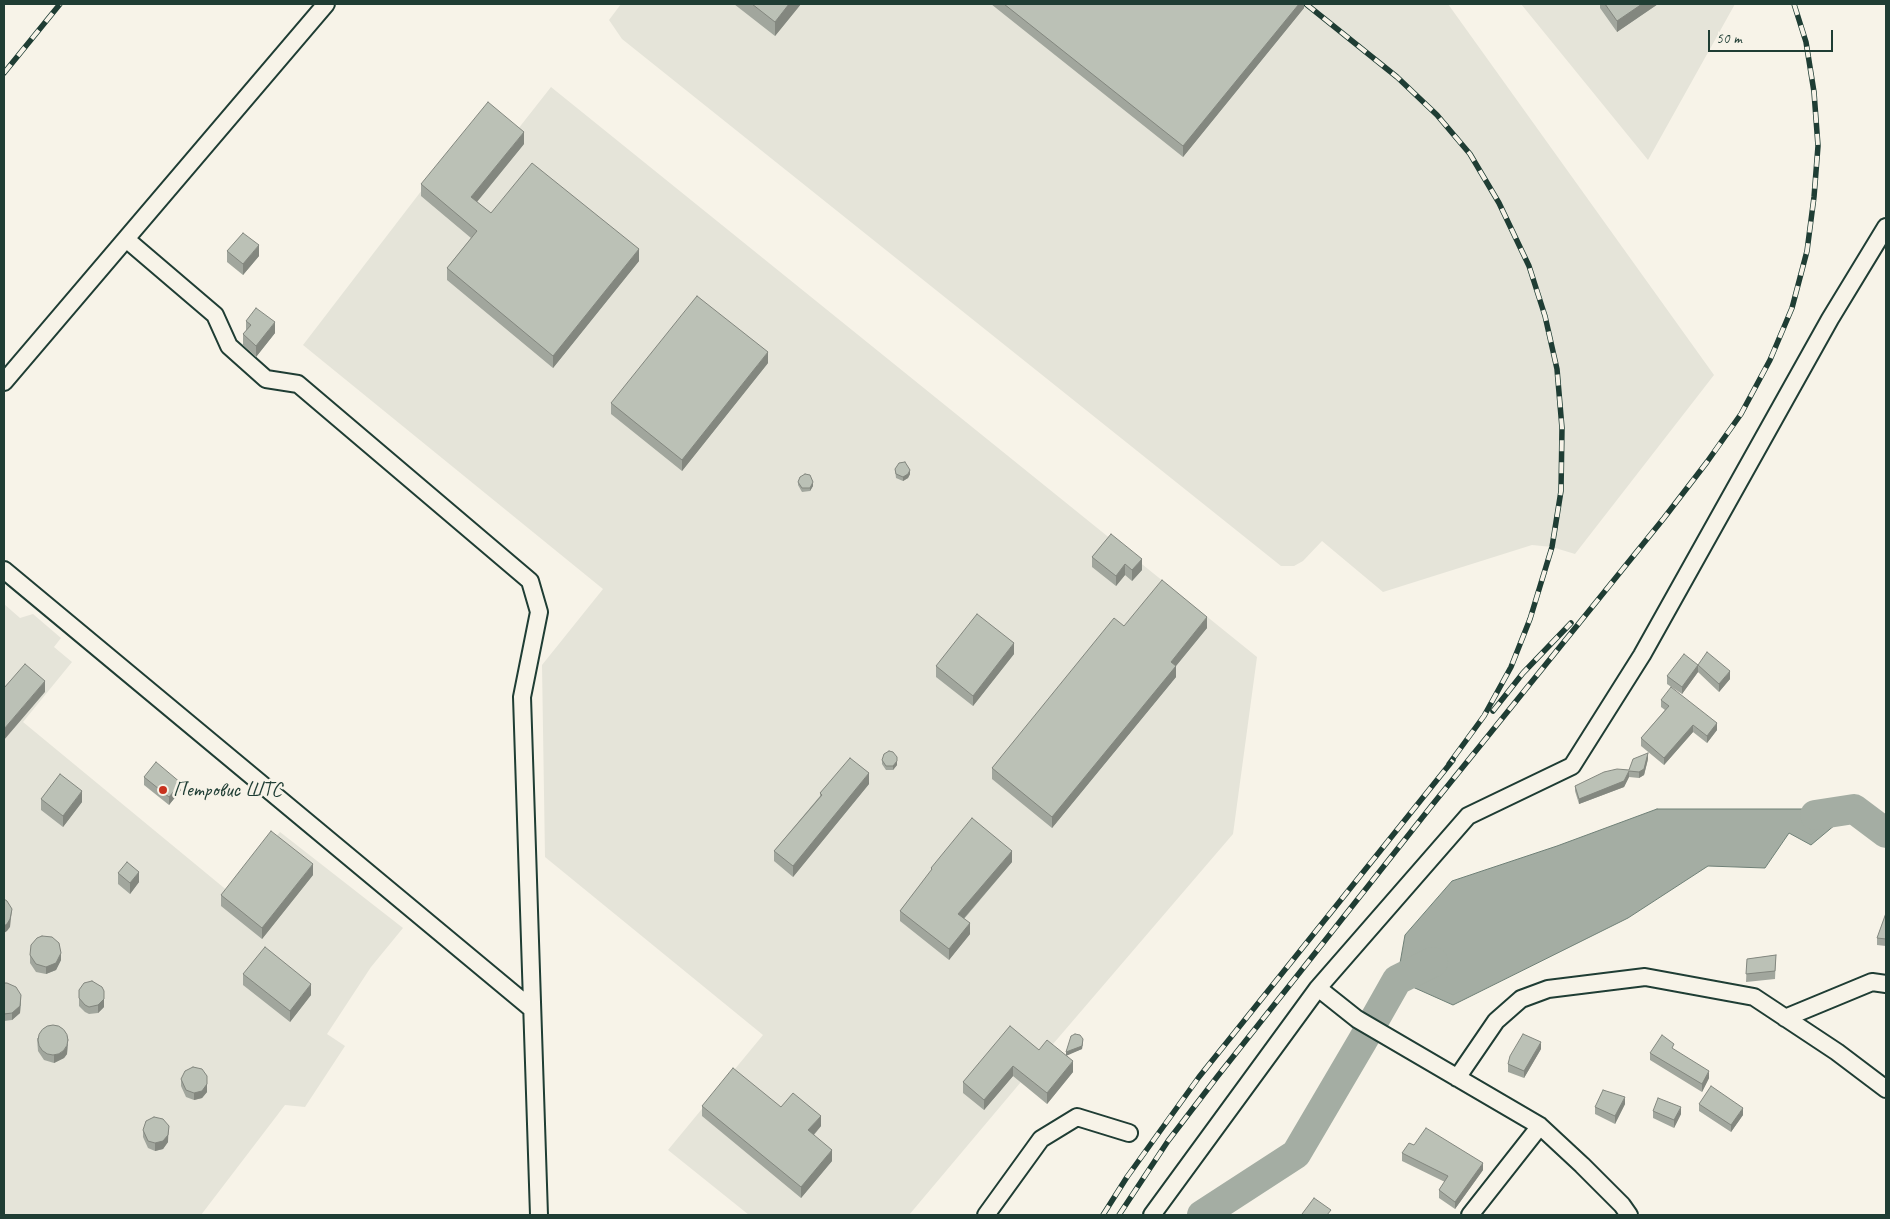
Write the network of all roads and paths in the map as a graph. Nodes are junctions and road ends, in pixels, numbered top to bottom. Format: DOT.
graph roads {
  1 [pos="326,4"];
  2 [pos="1886,227"];
  3 [pos="126,239"];
  4 [pos="4,382"];
  5 [pos="4,570"];
  6 [pos="1886,984"];
  7 [pos="1318,988"];
  8 [pos="532,1009"];
  9 [pos="1785,1018"];
  10 [pos="1457,1078"];
  11 [pos="1886,1089"];
  12 [pos="1540,1126"];
  13 [pos="1129,1133"];
  14 [pos="540,1215"];
  15 [pos="986,1215"];
  16 [pos="1152,1215"];
  17 [pos="1470,1215"];
  18 [pos="1629,1215"];
  1 -- 3 [label="street"];
  2 -- 7 [label="street"];
  3 -- 4 [label="street"];
  3 -- 8 [label="street"];
  5 -- 8 [label="street"];
  6 -- 9 [label="street"];
  7 -- 10 [label="street"];
  7 -- 16 [label="street"];
  8 -- 14 [label="street"];
  9 -- 10 [label="street"];
  9 -- 11 [label="street"];
  10 -- 12 [label="street"];
  12 -- 17 [label="street"];
  12 -- 18 [label="street"];
  13 -- 15 [label="street"];
}
